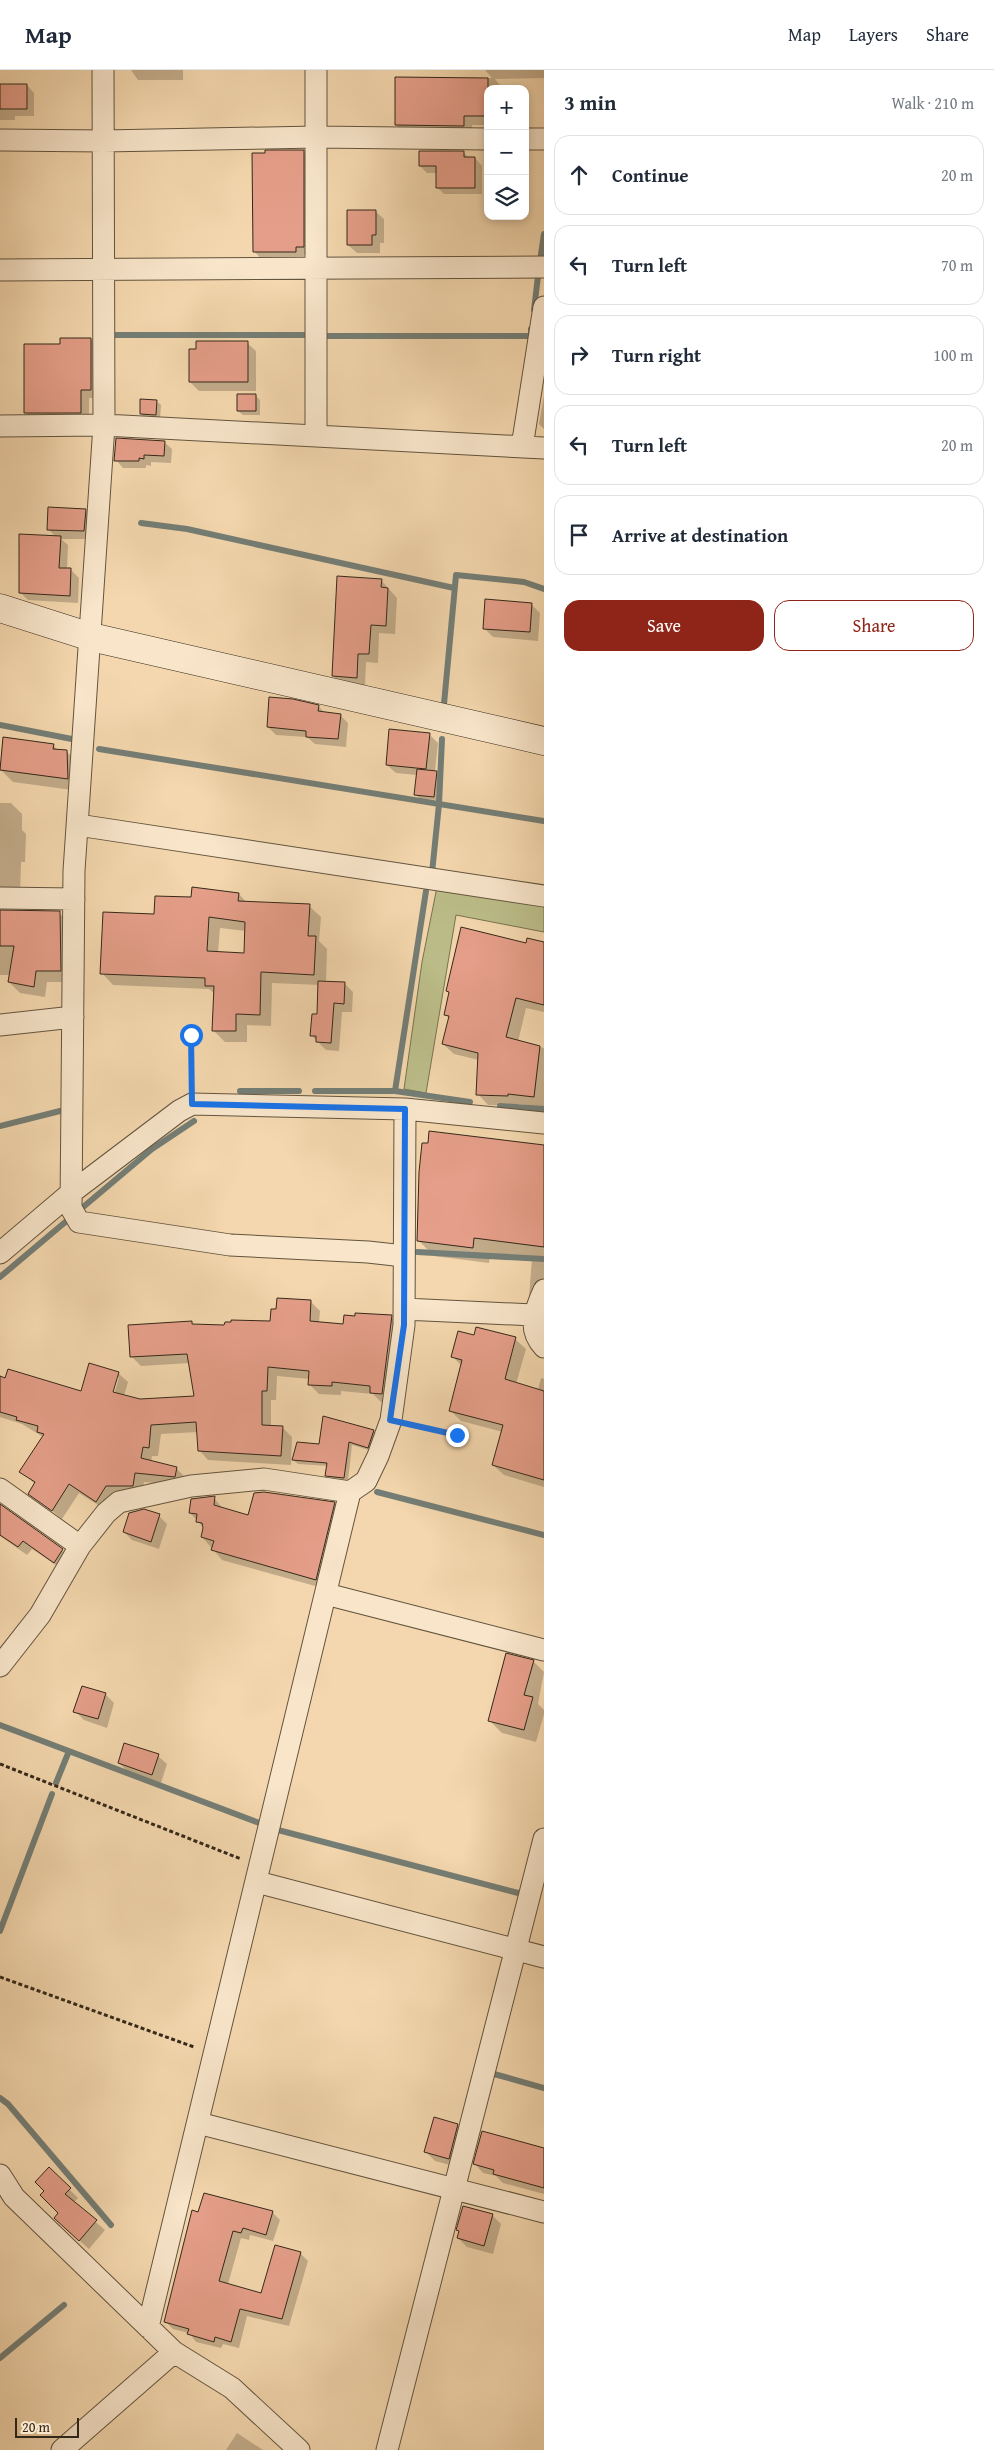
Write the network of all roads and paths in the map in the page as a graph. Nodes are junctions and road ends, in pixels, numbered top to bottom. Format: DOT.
graph roads {
  1 [pos="103,70"];
  2 [pos="316,70"];
  3 [pos="316,137"];
  4 [pos="484,139"];
  5 [pos="529,139"];
  6 [pos="0,140"];
  7 [pos="544,140"];
  8 [pos="103,141"];
  9 [pos="544,268"];
  10 [pos="316,269"];
  11 [pos="0,270"];
  12 [pos="103,270"];
  13 [pos="544,307"];
  14 [pos="104,425"];
  15 [pos="0,426"];
  16 [pos="316,435"];
  17 [pos="522,447"];
  18 [pos="544,448"];
  19 [pos="0,608"];
  20 [pos="91,637"];
  21 [pos="544,741"];
  22 [pos="78,825"];
  23 [pos="544,896"];
  24 [pos="0,898"];
  25 [pos="74,899"];
  26 [pos="74,1017"];
  27 [pos="0,1024"];
  28 [pos="191,1035"];
  29 [pos="192,1104"];
  30 [pos="405,1109"];
  31 [pos="544,1123"];
  32 [pos="74,1208"];
  33 [pos="0,1253"];
  34 [pos="404,1256"];
  35 [pos="544,1290"];
  36 [pos="404,1309"];
  37 [pos="533,1315"];
  38 [pos="544,1347"];
  39 [pos="390,1420"];
  40 [pos="457,1435"];
  41 [pos="0,1489"];
  42 [pos="350,1492"];
  43 [pos="80,1546"];
  44 [pos="326,1594"];
  45 [pos="544,1650"];
  46 [pos="0,1666"];
  47 [pos="0,1764"];
  48 [pos="544,1839"];
  49 [pos="258,1874"];
  50 [pos="514,1949"];
  51 [pos="544,1956"];
  52 [pos="0,1977"];
  53 [pos="215,2054"];
  54 [pos="198,2122"];
  55 [pos="0,2175"];
  56 [pos="454,2188"];
  57 [pos="7,2203"];
  58 [pos="544,2212"];
  59 [pos="148,2326"];
  60 [pos="174,2352"];
  61 [pos="62,2450"];
  62 [pos="300,2450"];
  63 [pos="387,2450"];
  1 -- 8 [label="street"];
  2 -- 3 [label="street"];
  3 -- 4 [label="street"];
  3 -- 8 [label="street"];
  3 -- 10 [label="street"];
  5 -- 7 [label="street"];
  6 -- 8 [label="street"];
  8 -- 12 [label="street"];
  9 -- 10 [label="street"];
  10 -- 12 [label="street"];
  10 -- 16 [label="street"];
  11 -- 12 [label="street"];
  12 -- 14 [label="street"];
  13 -- 17 [label="street"];
  14 -- 15 [label="street"];
  14 -- 16 [label="street"];
  14 -- 20 [label="street"];
  16 -- 17 [label="street"];
  17 -- 18 [label="street"];
  19 -- 20 [label="street"];
  20 -- 21 [label="street"];
  20 -- 22 [label="street"];
  22 -- 23 [label="street"];
  22 -- 25 [label="street"];
  24 -- 25 [label="street"];
  25 -- 26 [label="street"];
  26 -- 27 [label="street"];
  26 -- 32 [label="street"];
  28 -- 29 [label="path"];
  29 -- 30 [label="street"];
  29 -- 32 [label="street"];
  30 -- 31 [label="street"];
  30 -- 34 [label="street"];
  32 -- 33 [label="street"];
  32 -- 34 [label="street"];
  34 -- 36 [label="street"];
  35 -- 37 [label="street"];
  36 -- 37 [label="street"];
  36 -- 39 [label="street"];
  37 -- 38 [label="street"];
  39 -- 40 [label="path"];
  39 -- 42 [label="street"];
  41 -- 43 [label="street"];
  42 -- 43 [label="street"];
  42 -- 44 [label="street"];
  43 -- 46 [label="street"];
  44 -- 45 [label="street"];
  44 -- 49 [label="street"];
  47 -- 49 [label="path"];
  48 -- 50 [label="street"];
  49 -- 50 [label="street"];
  49 -- 53 [label="street"];
  50 -- 51 [label="street"];
  50 -- 56 [label="street"];
  52 -- 53 [label="path"];
  53 -- 54 [label="street"];
  54 -- 56 [label="street"];
  54 -- 59 [label="street"];
  55 -- 57 [label="street"];
  56 -- 58 [label="street"];
  56 -- 63 [label="street"];
  57 -- 59 [label="street"];
  59 -- 60 [label="street"];
  60 -- 61 [label="street"];
  60 -- 62 [label="street"];
}
